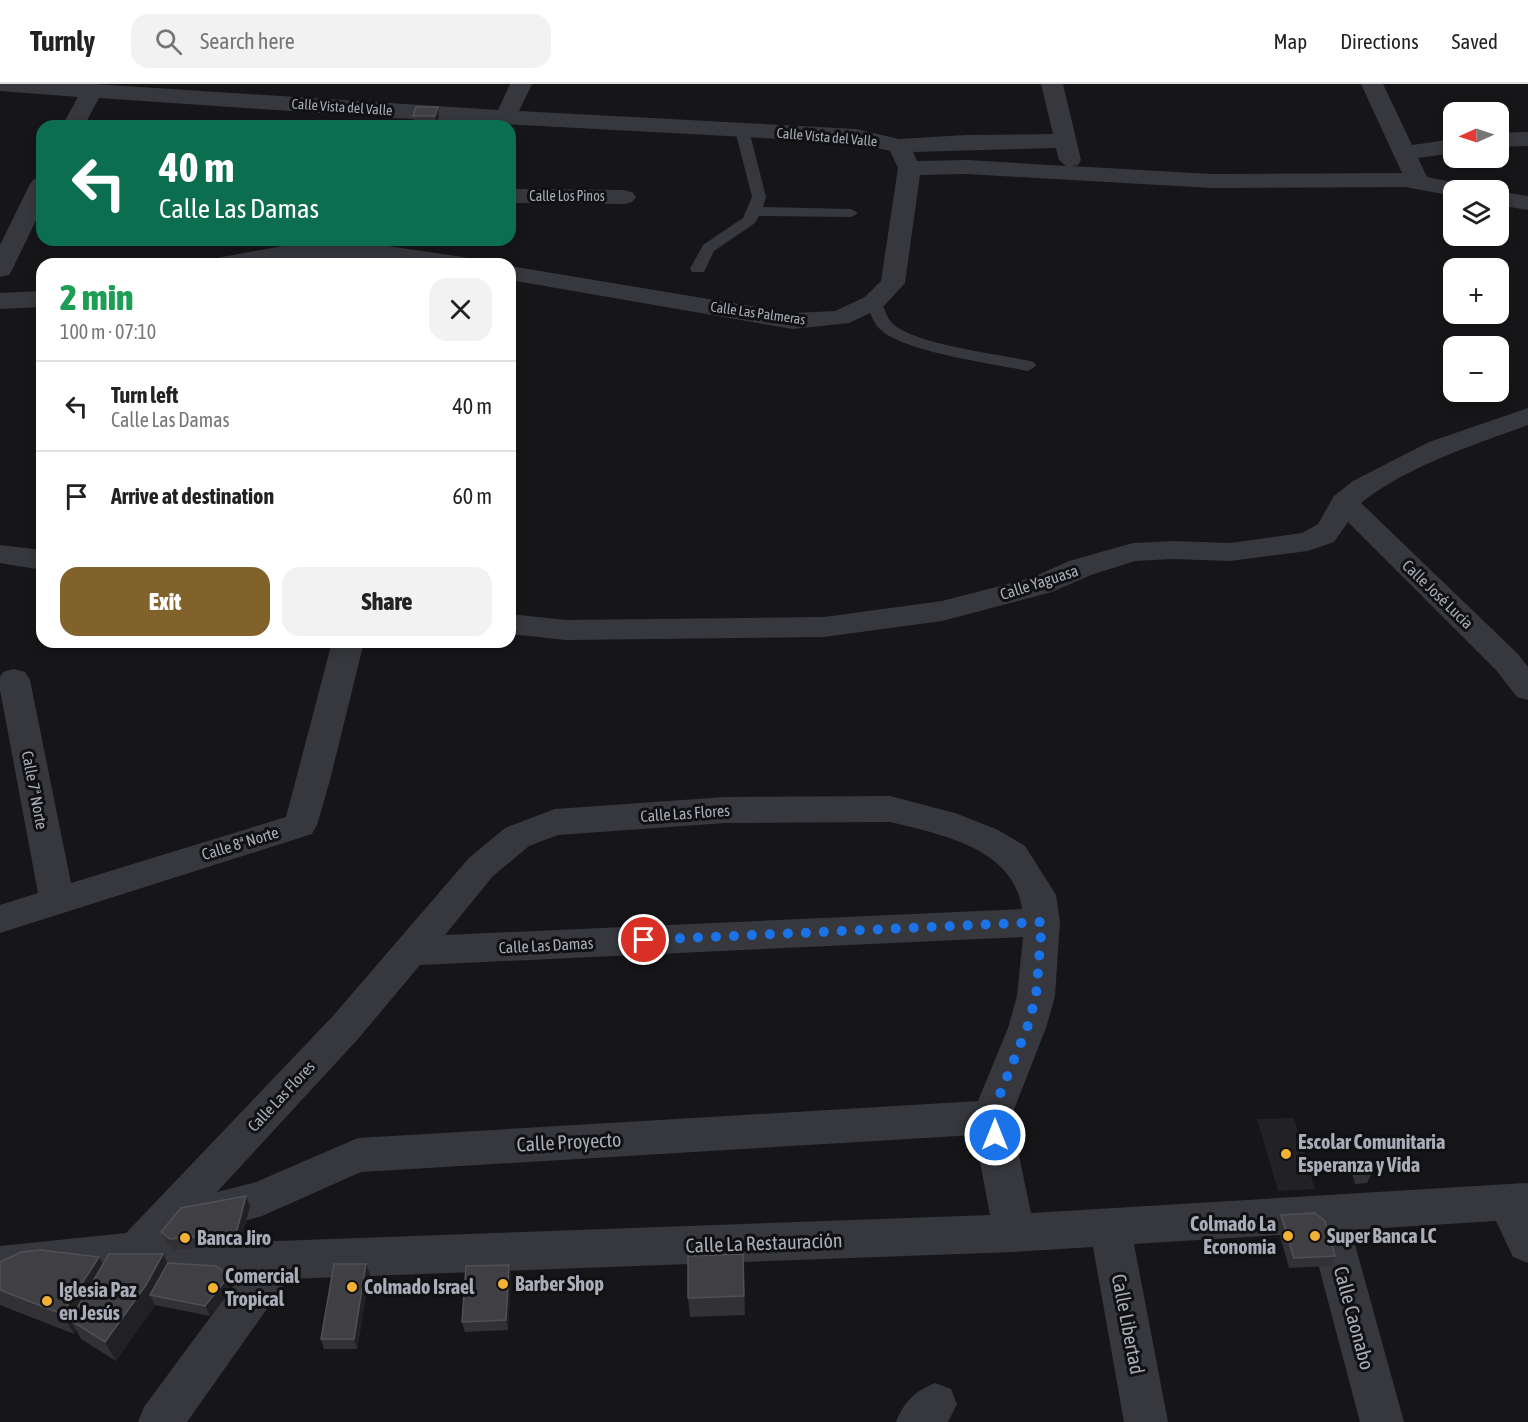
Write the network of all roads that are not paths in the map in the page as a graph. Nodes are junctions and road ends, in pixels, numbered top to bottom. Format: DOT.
graph roads {
  1 [pos="521,84"];
  2 [pos="1052,84"];
  3 [pos="1372,84"];
  4 [pos="0,85"];
  5 [pos="50,86"];
  6 [pos="92,90"];
  7 [pos="183,90"];
  8 [pos="506,117"];
  9 [pos="391,118"];
  10 [pos="76,120"];
  11 [pos="742,130"];
  12 [pos="1528,139"];
  13 [pos="1509,140"];
  14 [pos="1064,141"];
  15 [pos="899,146"];
  16 [pos="1443,148"];
  17 [pos="1405,153"];
  18 [pos="909,168"];
  19 [pos="1074,173"];
  20 [pos="1417,181"];
  21 [pos="1443,187"];
  22 [pos="36,196"];
  23 [pos="516,196"];
  24 [pos="624,197"];
  25 [pos="1509,200"];
  26 [pos="1528,203"];
  27 [pos="754,211"];
  28 [pos="851,213"];
  29 [pos="451,255"];
  30 [pos="255,258"];
  31 [pos="698,268"];
  32 [pos="0,270"];
  33 [pos="516,274"];
  34 [pos="36,299"];
  35 [pos="0,301"];
  36 [pos="874,302"];
  37 [pos="1028,366"];
  38 [pos="1528,416"];
  39 [pos="1344,502"];
  40 [pos="0,554"];
  41 [pos="36,559"];
  42 [pos="516,625"];
  43 [pos="346,648"];
  44 [pos="14,680"];
  45 [pos="1528,689"];
  46 [pos="57,901"];
  47 [pos="0,919"];
  48 [pos="1042,922"];
  49 [pos="410,951"];
  50 [pos="991,1116"];
  51 [pos="1518,1202"];
  52 [pos="1326,1214"];
  53 [pos="1110,1226"];
  54 [pos="1014,1233"];
  55 [pos="147,1238"];
  56 [pos="1528,1244"];
  57 [pos="277,1260"];
  58 [pos="0,1265"];
  59 [pos="160,1422"];
  60 [pos="1146,1422"];
  61 [pos="1382,1422"];
  1 -- 8 [label="street"];
  2 -- 14 [label="street"];
  3 -- 17 [label="street"];
  4 -- 5 [label="street, Calle Vista del Valle"];
  5 -- 6 [label="street, Calle Vista del Valle"];
  6 -- 7 [label="street, Calle Vista del Valle"];
  6 -- 10 [label="street"];
  7 -- 9 [label="street, Calle Vista del Valle"];
  8 -- 9 [label="street, Calle Vista del Valle"];
  8 -- 11 [label="street, Calle Vista del Valle"];
  11 -- 15 [label="street, Calle Vista del Valle"];
  11 -- 27 [label="lane"];
  12 -- 13 [label="street"];
  14 -- 15 [label="street, Calle Vista del Valle"];
  14 -- 19 [label="street"];
  15 -- 18 [label="street"];
  16 -- 17 [label="street"];
  17 -- 20 [label="street"];
  18 -- 19 [label="street"];
  18 -- 36 [label="street, Calle Las Palmeras"];
  19 -- 20 [label="street"];
  20 -- 21 [label="street"];
  22 -- 32 [label="street"];
  23 -- 24 [label="street, Calle Los Pinos"];
  25 -- 26 [label="street"];
  27 -- 28 [label="lane"];
  27 -- 31 [label="lane"];
  29 -- 30 [label="street"];
  33 -- 36 [label="street, Calle Las Palmeras"];
  34 -- 35 [label="street"];
  36 -- 37 [label="lane"];
  38 -- 39 [label="street, Calle Yaguasa"];
  39 -- 42 [label="street, Calle Yaguasa"];
  39 -- 45 [label="street, Calle José Lucía"];
  40 -- 41 [label="street"];
  43 -- 46 [label="street, Calle 8ª Norte"];
  44 -- 46 [label="street, Calle 7ª Norte"];
  46 -- 47 [label="street, Calle 8ª Norte"];
  48 -- 49 [label="street, Calle Las Damas"];
  48 -- 49 [label="street, Calle Las Flores"];
  48 -- 50 [label="street, Calle Las Flores"];
  49 -- 55 [label="street, Calle Las Flores"];
  50 -- 54 [label="street"];
  50 -- 55 [label="street, Calle Proyecto"];
  51 -- 52 [label="street, Calle La Restauración"];
  51 -- 56 [label="street"];
  52 -- 53 [label="street, Calle La Restauración"];
  52 -- 61 [label="street, Calle Caonabo"];
  53 -- 54 [label="street, Calle La Restauración"];
  53 -- 60 [label="street, Calle Libertad"];
  54 -- 57 [label="street, Calle La Restauración"];
  55 -- 57 [label="street, Calle La Restauración"];
  55 -- 58 [label="street, Calle La Restauración"];
  57 -- 59 [label="street"];
}
